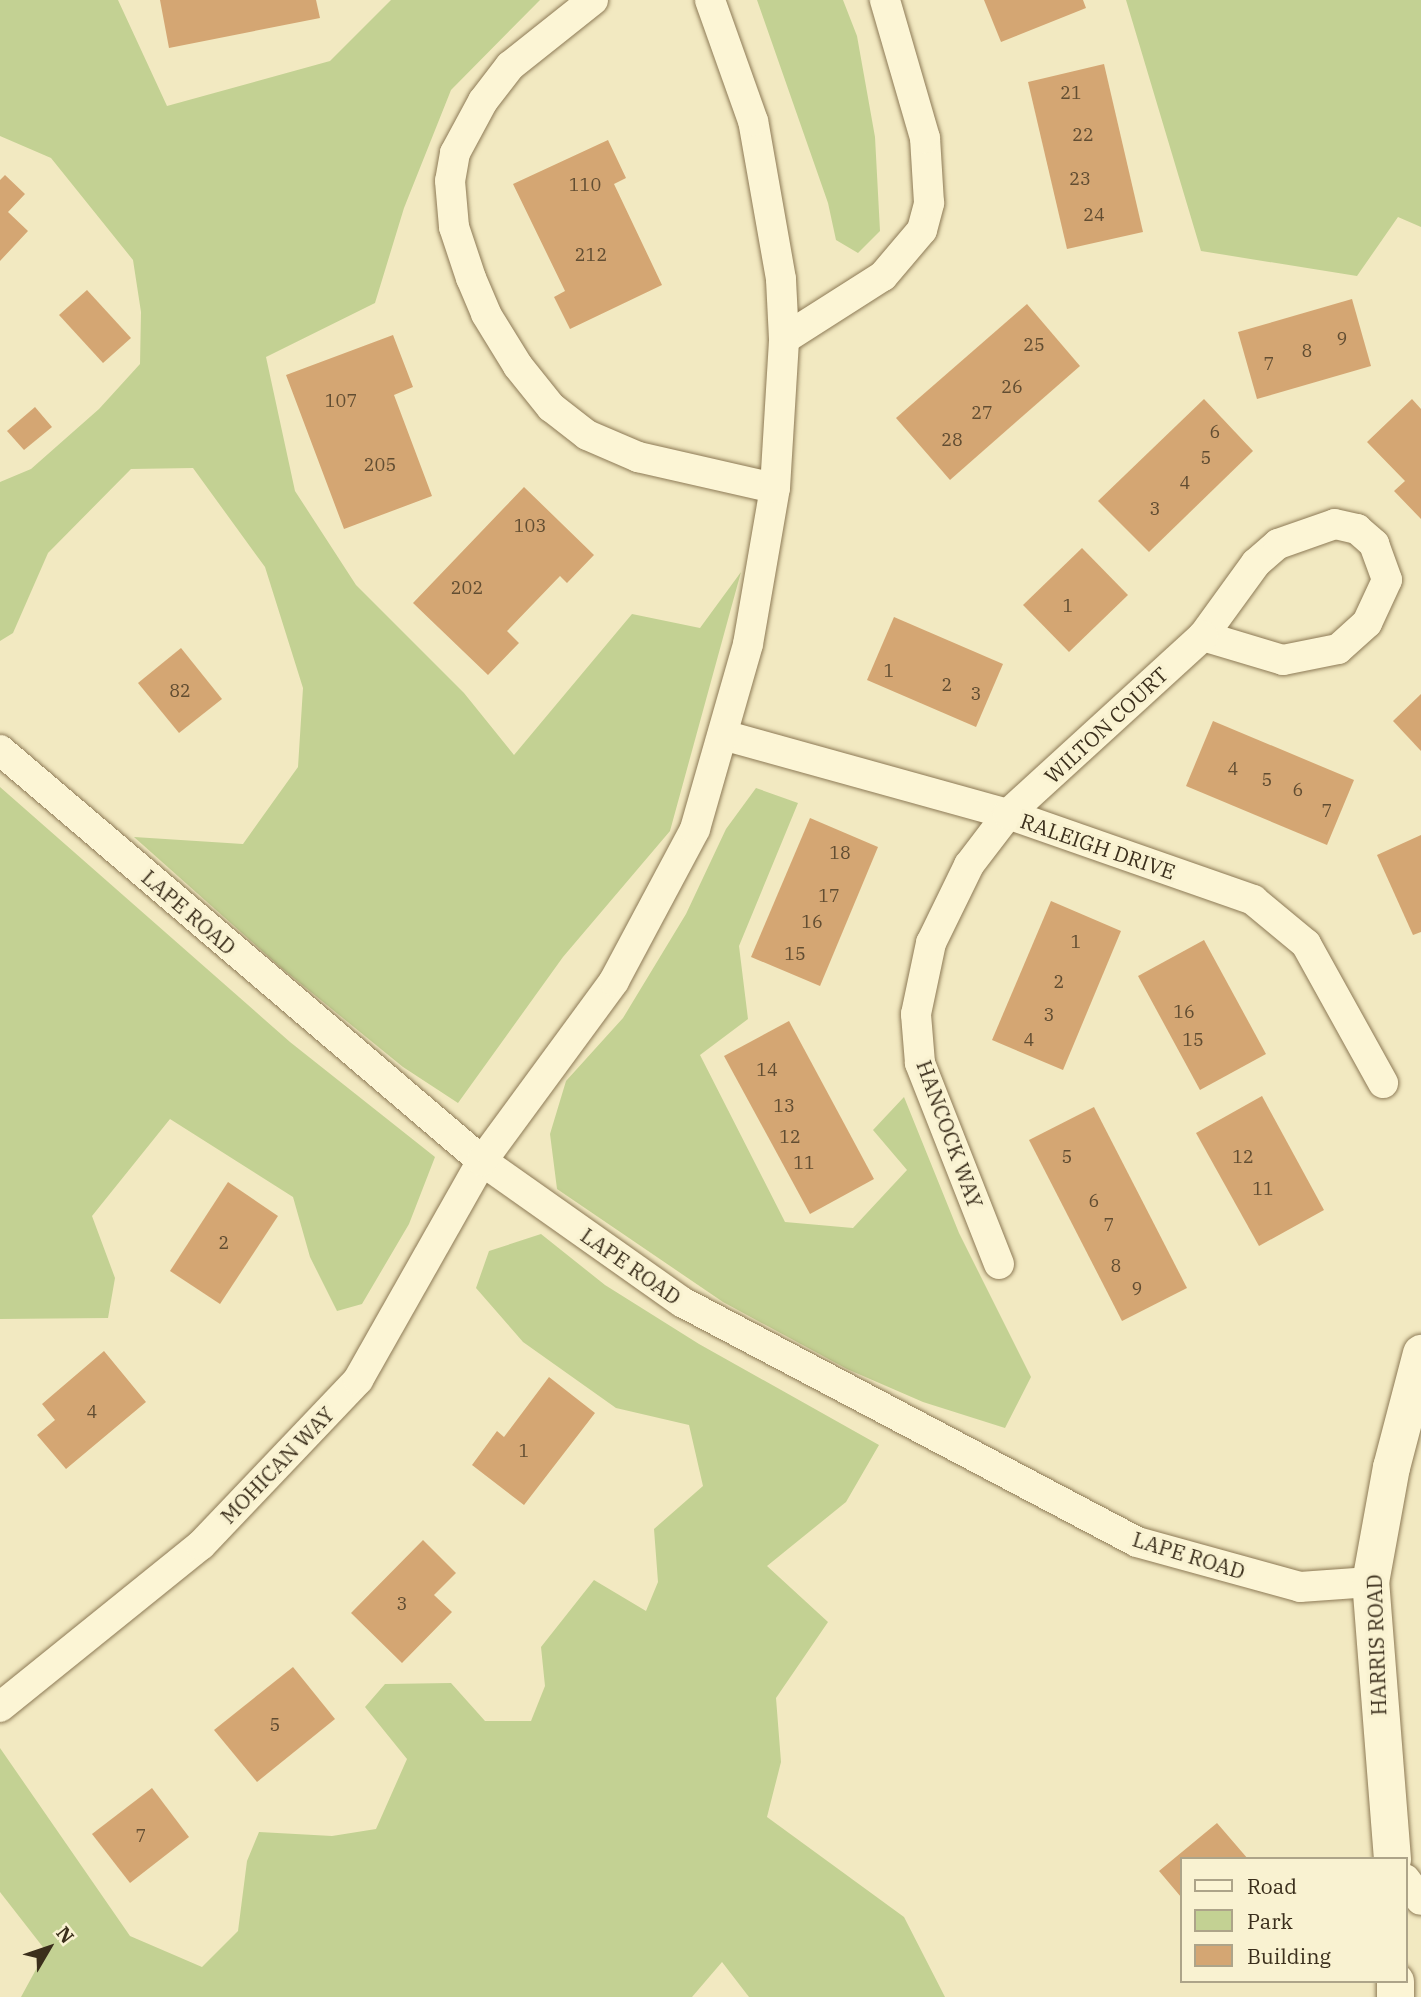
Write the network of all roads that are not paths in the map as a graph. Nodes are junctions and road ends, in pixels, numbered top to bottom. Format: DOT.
graph roads {
  1 [pos="593,0"];
  2 [pos="710,0"];
  3 [pos="885,0"];
  4 [pos="784,339"];
  5 [pos="775,488"];
  6 [pos="1203,636"];
  7 [pos="723,735"];
  8 [pos="0,750"];
  9 [pos="1008,814"];
  10 [pos="1383,1083"];
  11 [pos="482,1161"];
  12 [pos="999,1265"];
  13 [pos="1421,1353"];
  14 [pos="1370,1582"];
  15 [pos="0,1707"];
  16 [pos="1392,1857"];
  17 [pos="1407,1882"];
  18 [pos="1421,1900"];
  1 -- 5 [label="street"];
  2 -- 4 [label="street, MOHICAN WAY"];
  3 -- 4 [label="street"];
  4 -- 5 [label="street, MOHICAN WAY"];
  5 -- 7 [label="street, MOHICAN WAY"];
  6 -- 6 [label="street, WILTON COURT"];
  6 -- 9 [label="street, WILTON COURT"];
  7 -- 9 [label="street, RALEIGH DRIVE"];
  7 -- 11 [label="street, MOHICAN WAY"];
  8 -- 11 [label="street, LAPE ROAD"];
  9 -- 10 [label="street, RALEIGH DRIVE"];
  9 -- 12 [label="street, HANCOCK WAY"];
  11 -- 14 [label="street, LAPE ROAD"];
  11 -- 15 [label="street, MOHICAN WAY"];
  13 -- 14 [label="street, HARRIS ROAD"];
  14 -- 16 [label="street, HARRIS ROAD"];
  17 -- 18 [label="street"];
}
